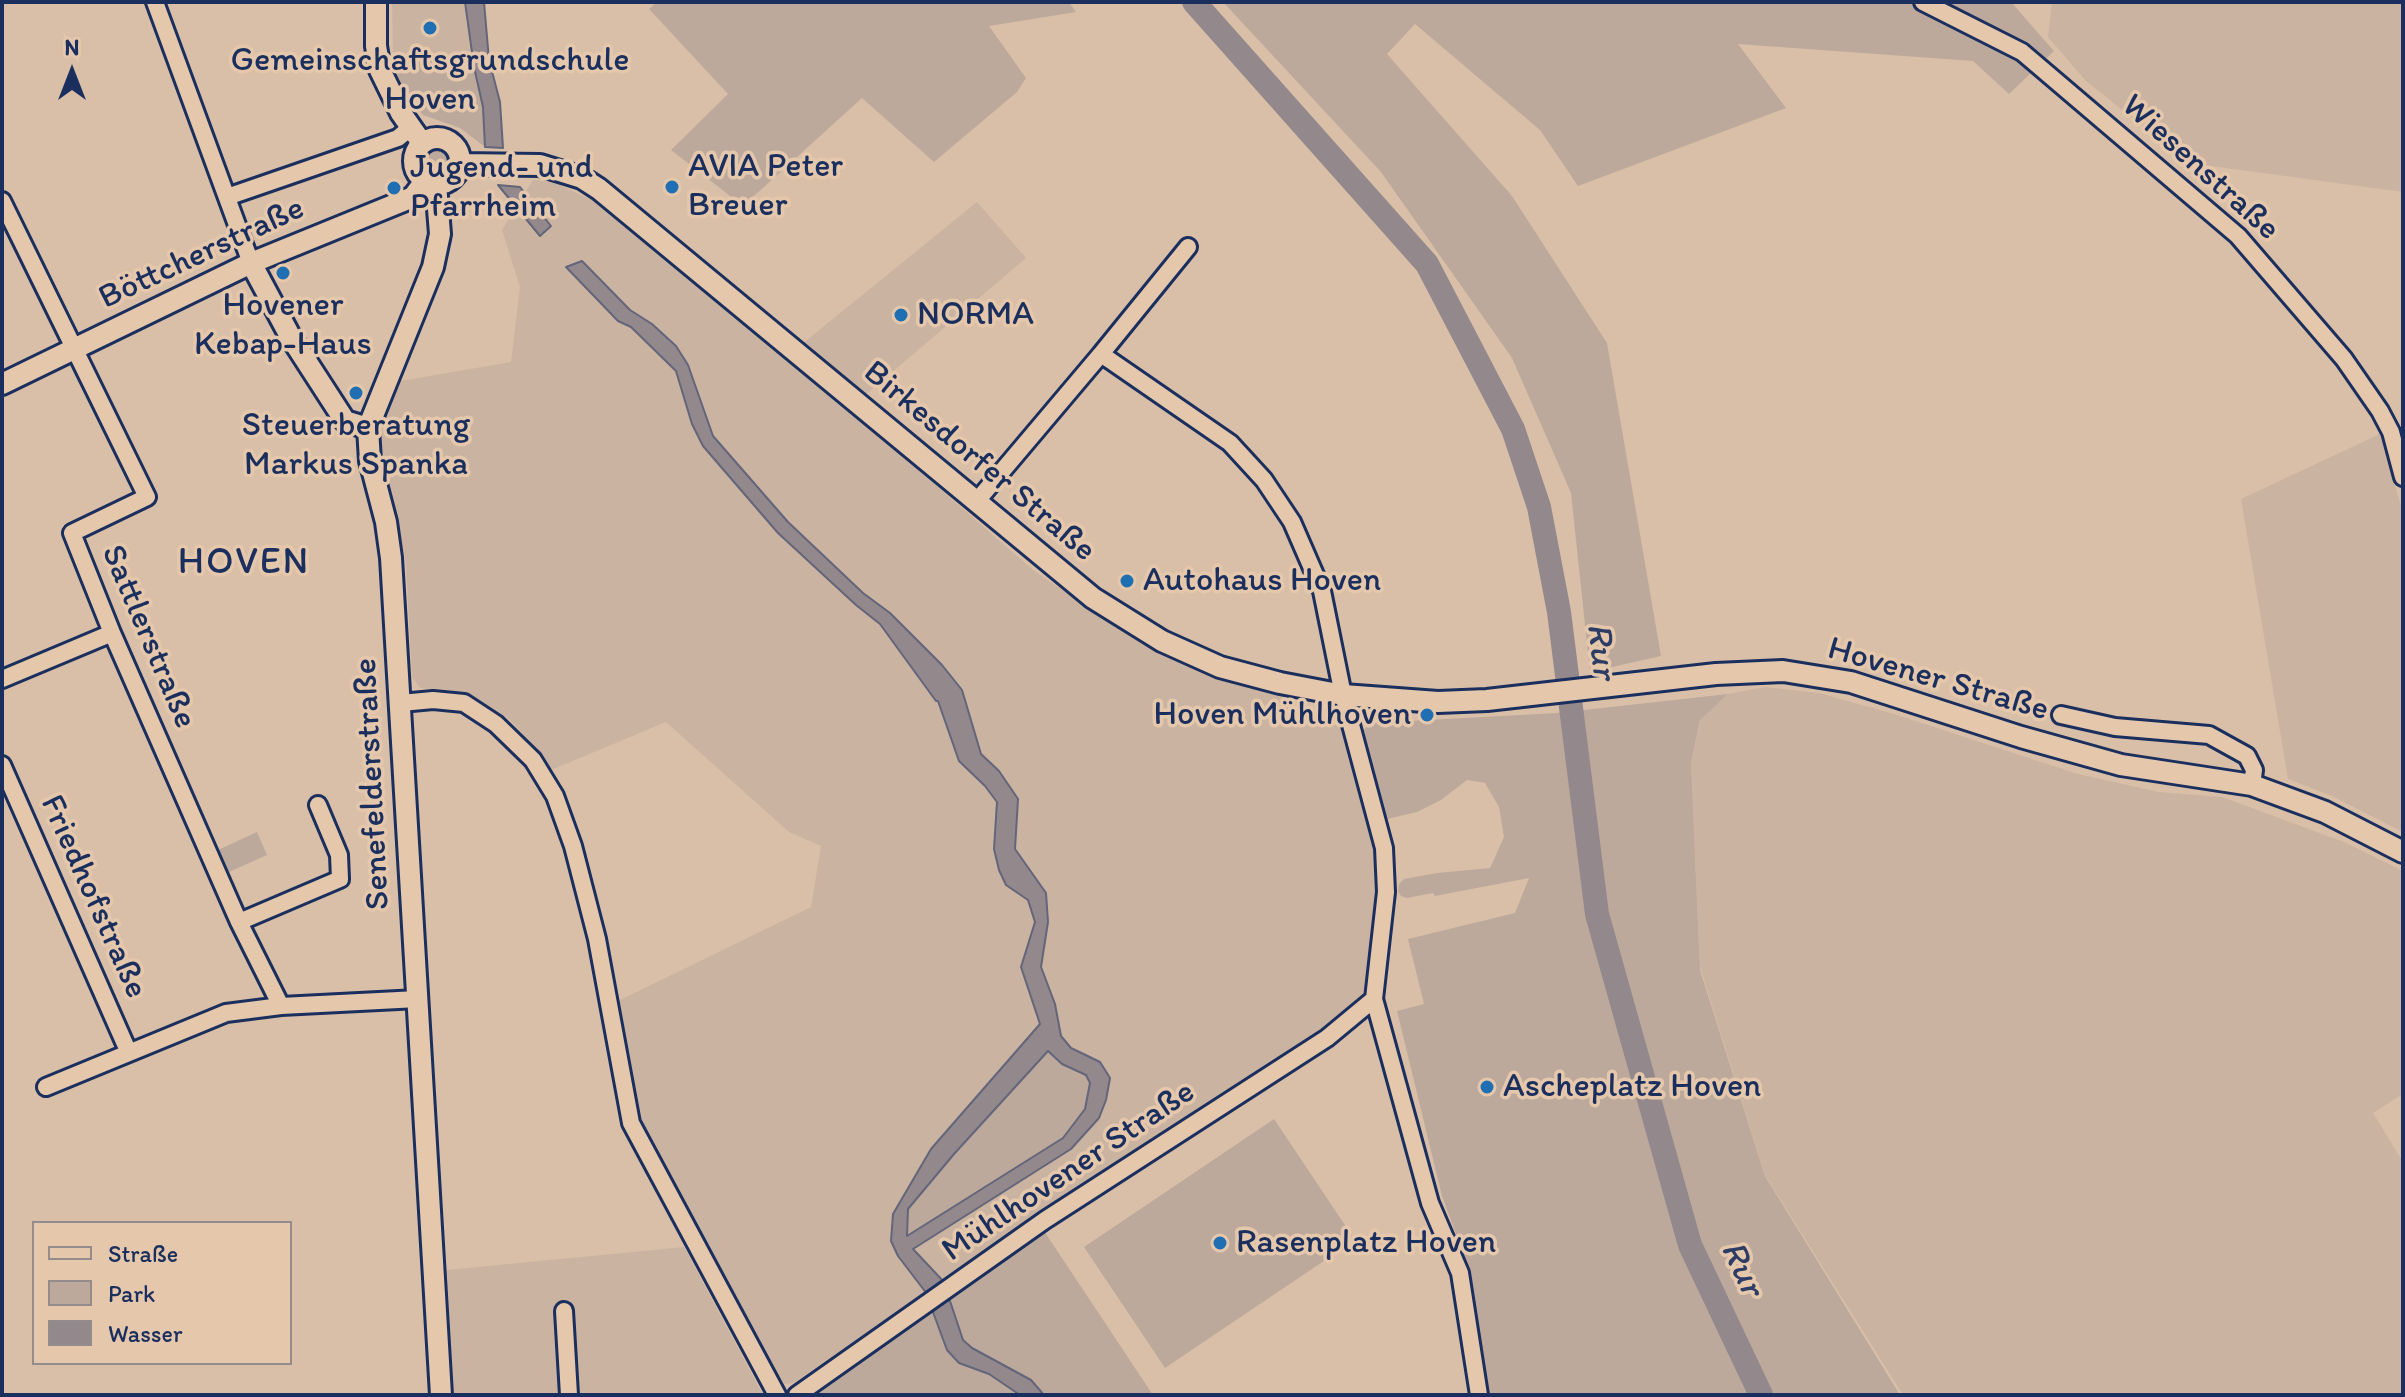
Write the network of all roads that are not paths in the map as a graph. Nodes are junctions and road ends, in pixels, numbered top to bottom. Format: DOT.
graph roads {
  1 [pos="155,2"];
  2 [pos="376,2"];
  3 [pos="1923,2"];
  4 [pos="416,136"];
  5 [pos="460,164"];
  6 [pos="431,182"];
  7 [pos="227,197"];
  8 [pos="2,201"];
  9 [pos="1188,247"];
  10 [pos="251,263"];
  11 [pos="75,348"];
  12 [pos="1101,354"];
  13 [pos="2,384"];
  14 [pos="368,428"];
  15 [pos="2403,477"];
  16 [pos="976,502"];
  17 [pos="112,633"];
  18 [pos="2,679"];
  19 [pos="1343,695"];
  20 [pos="1507,697"];
  21 [pos="401,703"];
  22 [pos="2061,715"];
  23 [pos="2,765"];
  24 [pos="2252,785"];
  25 [pos="318,805"];
  26 [pos="2403,852"];
  27 [pos="239,922"];
  28 [pos="418,999"];
  29 [pos="1374,999"];
  30 [pos="281,1006"];
  31 [pos="129,1053"];
  32 [pos="46,1087"];
  33 [pos="564,1311"];
  34 [pos="441,1395"];
  35 [pos="569,1395"];
  36 [pos="777,1395"];
  37 [pos="797,1395"];
  38 [pos="1479,1395"];
  1 -- 7 [label="street"];
  2 -- 4 [label="main road"];
  3 -- 15 [label="street, Wiesenstraße"];
  4 -- 5 [label="main road"];
  4 -- 6 [label="main road"];
  4 -- 7 [label="street"];
  5 -- 6 [label="main road"];
  5 -- 16 [label="main road, Birkesdorfer Straße"];
  6 -- 10 [label="main road, Böttcherstraße"];
  6 -- 14 [label="main road, Senefelderstraße"];
  7 -- 10 [label="street"];
  8 -- 11 [label="street, Sattlerstraße"];
  9 -- 12 [label="street"];
  10 -- 11 [label="main road, Böttcherstraße"];
  10 -- 14 [label="main road"];
  11 -- 13 [label="main road, Böttcherstraße"];
  11 -- 17 [label="street, Sattlerstraße"];
  12 -- 16 [label="street"];
  12 -- 19 [label="street"];
  14 -- 21 [label="main road, Senefelderstraße"];
  16 -- 19 [label="main road, Birkesdorfer Straße"];
  17 -- 18 [label="street"];
  17 -- 27 [label="street, Sattlerstraße"];
  19 -- 20 [label="main road, Birkesdorfer Straße"];
  19 -- 29 [label="street"];
  20 -- 24 [label="main road, Hovener Straße"];
  21 -- 28 [label="main road, Senefelderstraße"];
  21 -- 36 [label="street"];
  22 -- 24 [label="street, Hovener Straße"];
  23 -- 31 [label="street, Friedhofstraße"];
  24 -- 26 [label="main road, Hovener Straße"];
  25 -- 27 [label="street"];
  27 -- 30 [label="street, Sattlerstraße"];
  28 -- 30 [label="street"];
  28 -- 34 [label="main road, Senefelderstraße"];
  29 -- 37 [label="street, Mühlhovener Straße"];
  29 -- 38 [label="street"];
  30 -- 31 [label="street"];
  31 -- 32 [label="street"];
  33 -- 35 [label="street"];
}
